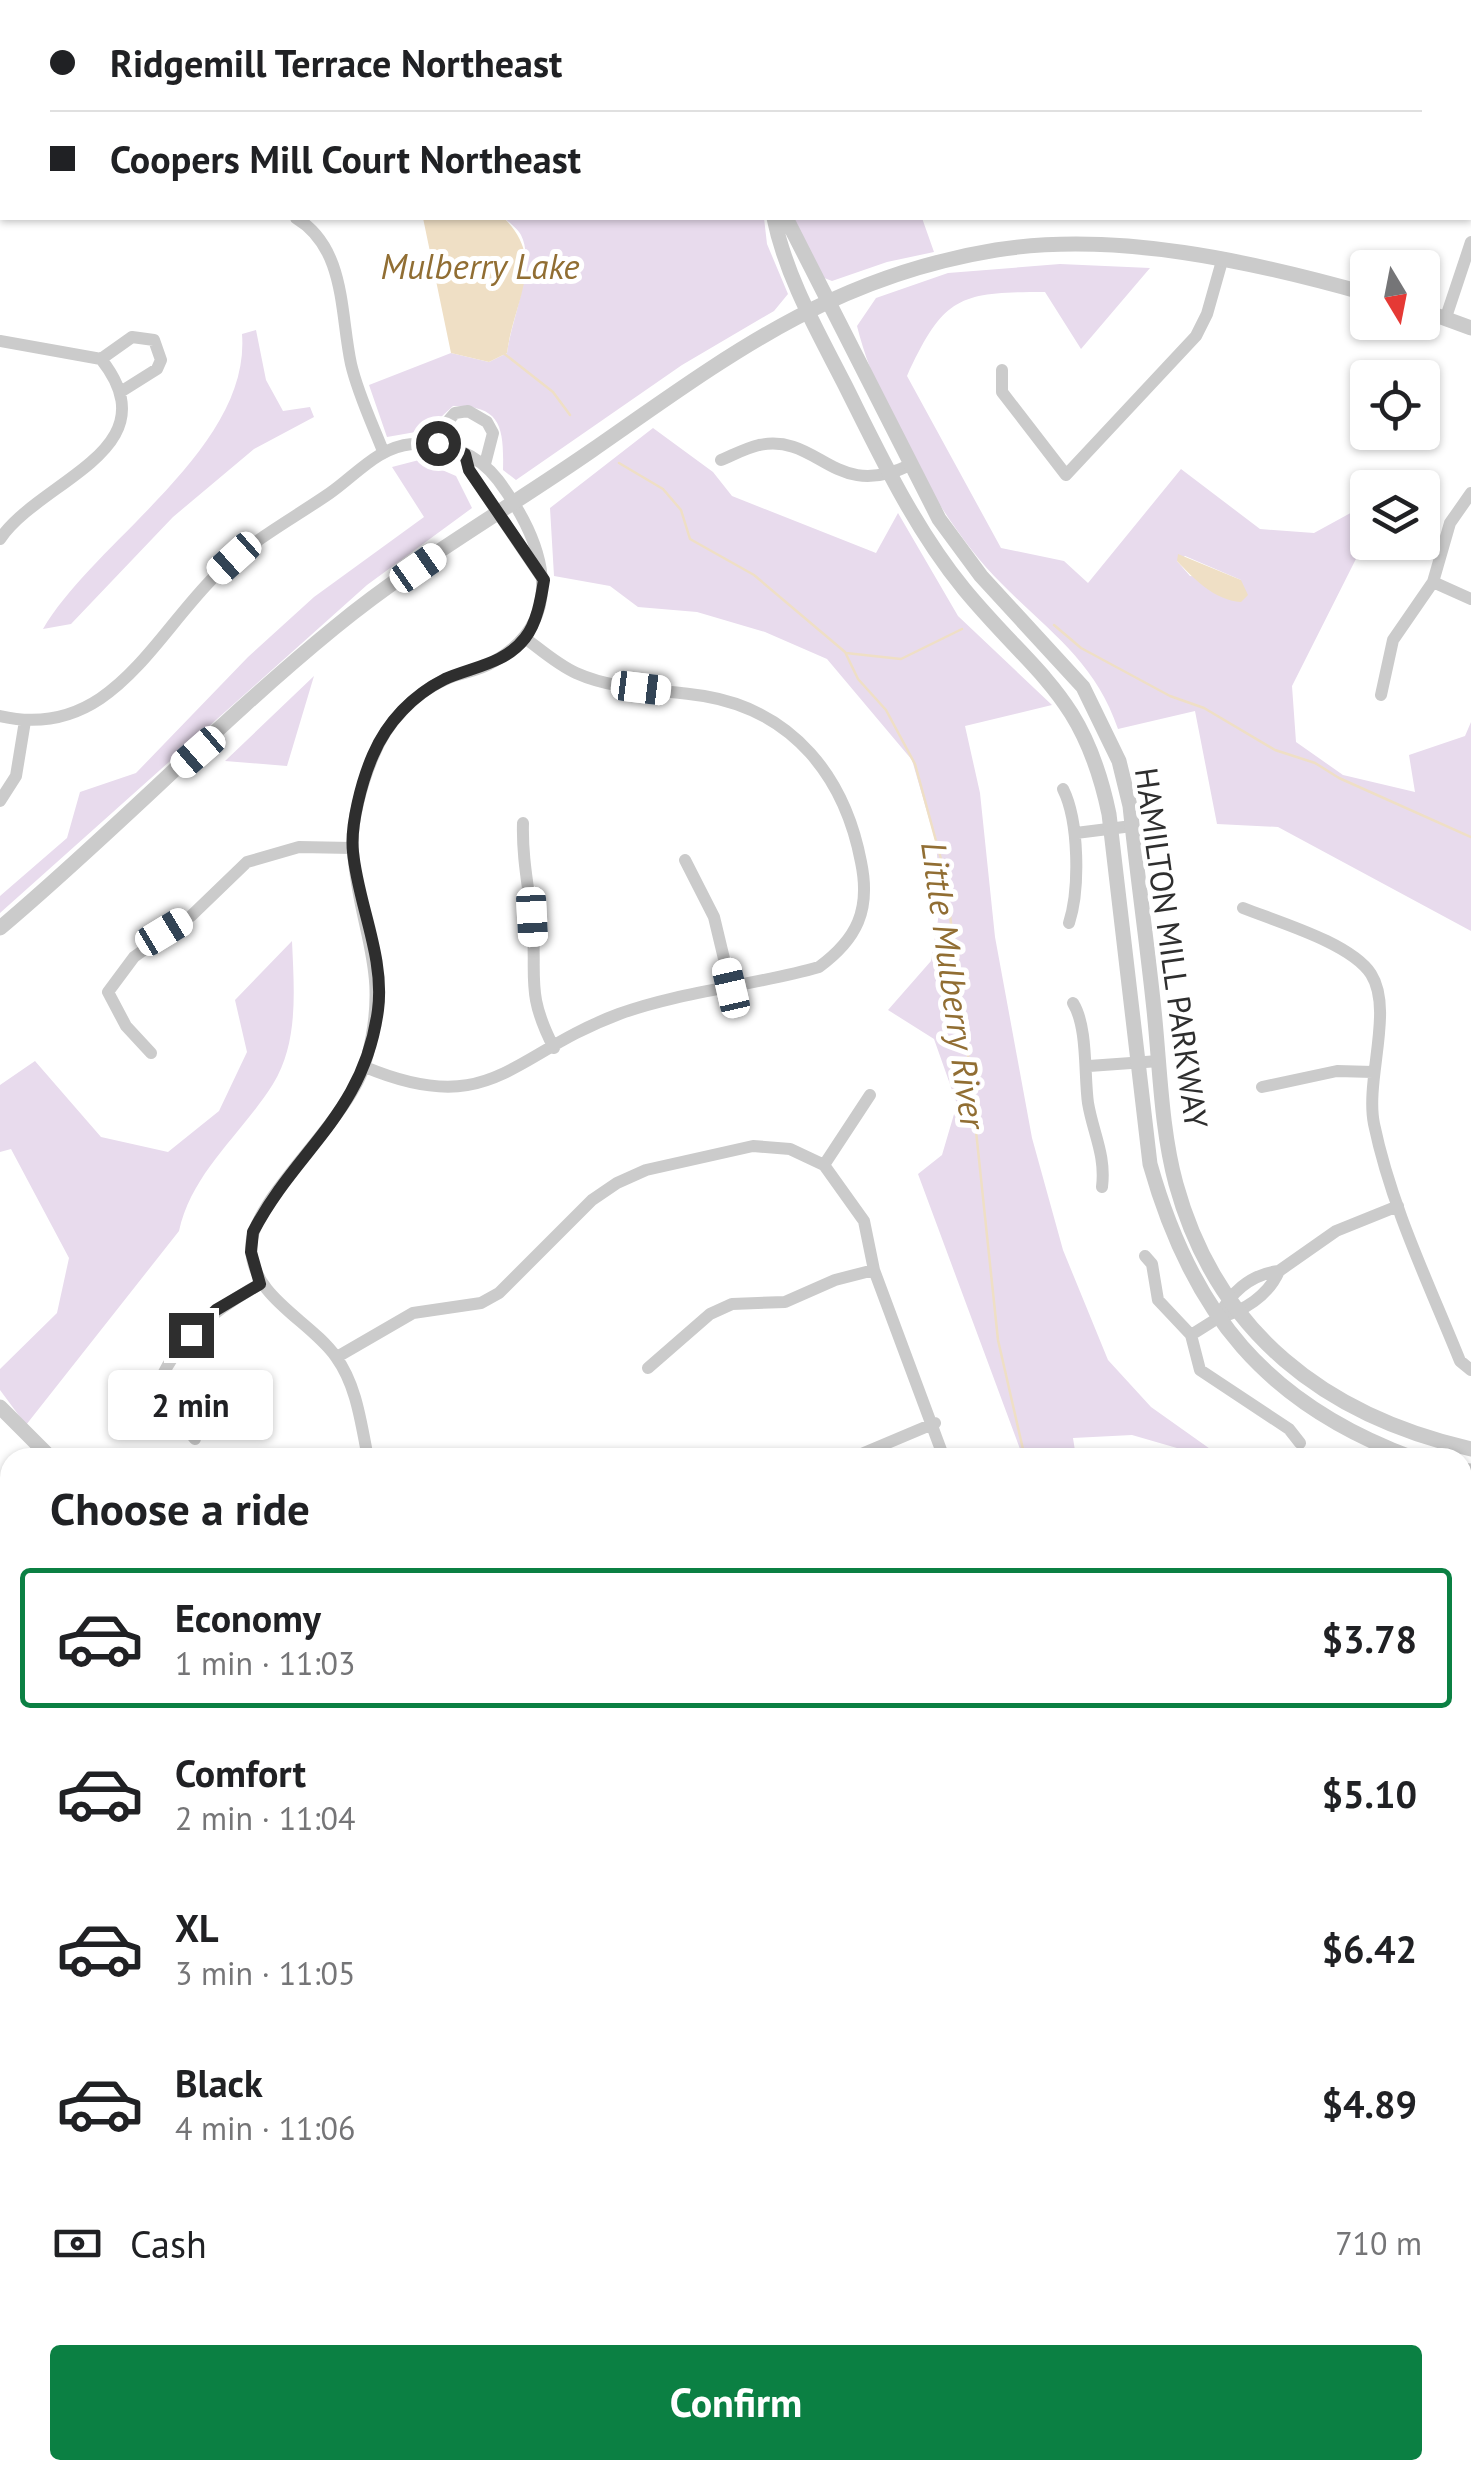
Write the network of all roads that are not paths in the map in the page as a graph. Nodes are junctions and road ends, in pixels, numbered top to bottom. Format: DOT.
graph roads {
  1 [pos="299,220"];
  2 [pos="775,220"];
  3 [pos="787,220"];
  4 [pos="1471,242"];
  5 [pos="1222,261"];
  6 [pos="1350,290"];
  7 [pos="826,300"];
  8 [pos="807,310"];
  9 [pos="1440,314"];
  10 [pos="1446,316"];
  11 [pos="1471,328"];
  12 [pos="0,341"];
  13 [pos="101,359"];
  14 [pos="1002,370"];
  15 [pos="122,391"];
  16 [pos="429,443"];
  17 [pos="383,452"];
  18 [pos="465,454"];
  19 [pos="721,460"];
  20 [pos="485,464"];
  21 [pos="910,466"];
  22 [pos="891,474"];
  23 [pos="1471,493"];
  24 [pos="514,504"];
  25 [pos="498,514"];
  26 [pos="0,539"];
  27 [pos="544,580"];
  28 [pos="1433,582"];
  29 [pos="1471,600"];
  30 [pos="525,638"];
  31 [pos="1381,695"];
  32 [pos="0,716"];
  33 [pos="25,721"];
  34 [pos="1063,790"];
  35 [pos="0,801"];
  36 [pos="523,824"];
  37 [pos="1132,826"];
  38 [pos="1110,829"];
  39 [pos="1076,833"];
  40 [pos="352,848"];
  41 [pos="685,860"];
  42 [pos="1244,908"];
  43 [pos="1070,923"];
  44 [pos="0,928"];
  45 [pos="731,988"];
  46 [pos="1074,1004"];
  47 [pos="554,1048"];
  48 [pos="151,1053"];
  49 [pos="1159,1060"];
  50 [pos="1138,1064"];
  51 [pos="1089,1066"];
  52 [pos="365,1067"];
  53 [pos="1373,1072"];
  54 [pos="1262,1087"];
  55 [pos="870,1095"];
  56 [pos="824,1165"];
  57 [pos="1102,1188"];
  58 [pos="1398,1206"];
  59 [pos="1145,1256"];
  60 [pos="874,1270"];
  61 [pos="1279,1270"];
  62 [pos="260,1284"];
  63 [pos="1229,1295"];
  64 [pos="1240,1312"];
  65 [pos="1218,1318"];
  66 [pos="1191,1335"];
  67 [pos="336,1357"];
  68 [pos="648,1368"];
  69 [pos="1471,1370"];
  70 [pos="0,1407"];
  71 [pos="935,1423"];
  72 [pos="195,1439"];
  73 [pos="1300,1443"];
  74 [pos="42,1448"];
  75 [pos="366,1448"];
  76 [pos="876,1448"];
  77 [pos="941,1448"];
  78 [pos="1386,1448"];
  79 [pos="1468,1448"];
  1 -- 17 [label="street"];
  2 -- 8 [label="street, HAMILTON MILL PARKWAY"];
  3 -- 7 [label="street, HAMILTON MILL PARKWAY"];
  4 -- 10 [label="street"];
  5 -- 6 [label="street"];
  5 -- 7 [label="street"];
  5 -- 14 [label="street"];
  7 -- 8 [label="street"];
  7 -- 21 [label="street, HAMILTON MILL PARKWAY"];
  8 -- 22 [label="street, HAMILTON MILL PARKWAY"];
  8 -- 24 [label="street"];
  9 -- 10 [label="street"];
  10 -- 11 [label="street"];
  12 -- 13 [label="street"];
  13 -- 15 [label="street"];
  13 -- 15 [label="street"];
  15 -- 26 [label="street"];
  16 -- 17 [label="street"];
  16 -- 18 [label="street"];
  16 -- 20 [label="street"];
  17 -- 33 [label="street"];
  18 -- 20 [label="street"];
  18 -- 25 [label="street"];
  19 -- 22 [label="street"];
  20 -- 24 [label="street"];
  21 -- 22 [label="street"];
  21 -- 37 [label="street, HAMILTON MILL PARKWAY"];
  22 -- 38 [label="street, HAMILTON MILL PARKWAY"];
  23 -- 28 [label="street"];
  24 -- 25 [label="street"];
  24 -- 27 [label="street"];
  25 -- 27 [label="street"];
  25 -- 44 [label="street"];
  27 -- 30 [label="street"];
  28 -- 29 [label="street"];
  28 -- 31 [label="street"];
  30 -- 40 [label="street"];
  30 -- 45 [label="street"];
  32 -- 33 [label="street"];
  33 -- 35 [label="street"];
  34 -- 39 [label="street"];
  36 -- 47 [label="street"];
  37 -- 38 [label="street"];
  37 -- 49 [label="street, HAMILTON MILL PARKWAY"];
  38 -- 39 [label="street"];
  38 -- 50 [label="street, HAMILTON MILL PARKWAY"];
  39 -- 43 [label="street"];
  40 -- 48 [label="street"];
  40 -- 52 [label="street"];
  41 -- 45 [label="street"];
  42 -- 53 [label="street"];
  45 -- 47 [label="street"];
  46 -- 51 [label="street"];
  47 -- 52 [label="street"];
  49 -- 50 [label="street"];
  49 -- 63 [label="street, HAMILTON MILL PARKWAY"];
  50 -- 51 [label="street"];
  50 -- 65 [label="street, HAMILTON MILL PARKWAY"];
  51 -- 57 [label="street"];
  52 -- 62 [label="street"];
  53 -- 54 [label="street"];
  53 -- 58 [label="street"];
  55 -- 56 [label="street"];
  56 -- 60 [label="street"];
  56 -- 67 [label="street"];
  58 -- 61 [label="street"];
  58 -- 69 [label="street"];
  59 -- 66 [label="street"];
  60 -- 68 [label="street"];
  60 -- 71 [label="street"];
  61 -- 63 [label="street"];
  61 -- 64 [label="street"];
  62 -- 67 [label="street"];
  62 -- 72 [label="street"];
  63 -- 64 [label="street, HAMILTON MILL PARKWAY"];
  63 -- 65 [label="street"];
  64 -- 65 [label="street"];
  64 -- 79 [label="street, HAMILTON MILL PARKWAY"];
  65 -- 66 [label="street"];
  65 -- 78 [label="street, HAMILTON MILL PARKWAY"];
  66 -- 73 [label="street"];
  67 -- 75 [label="street"];
  70 -- 74 [label="street"];
  71 -- 76 [label="street"];
  71 -- 77 [label="street"];
}
